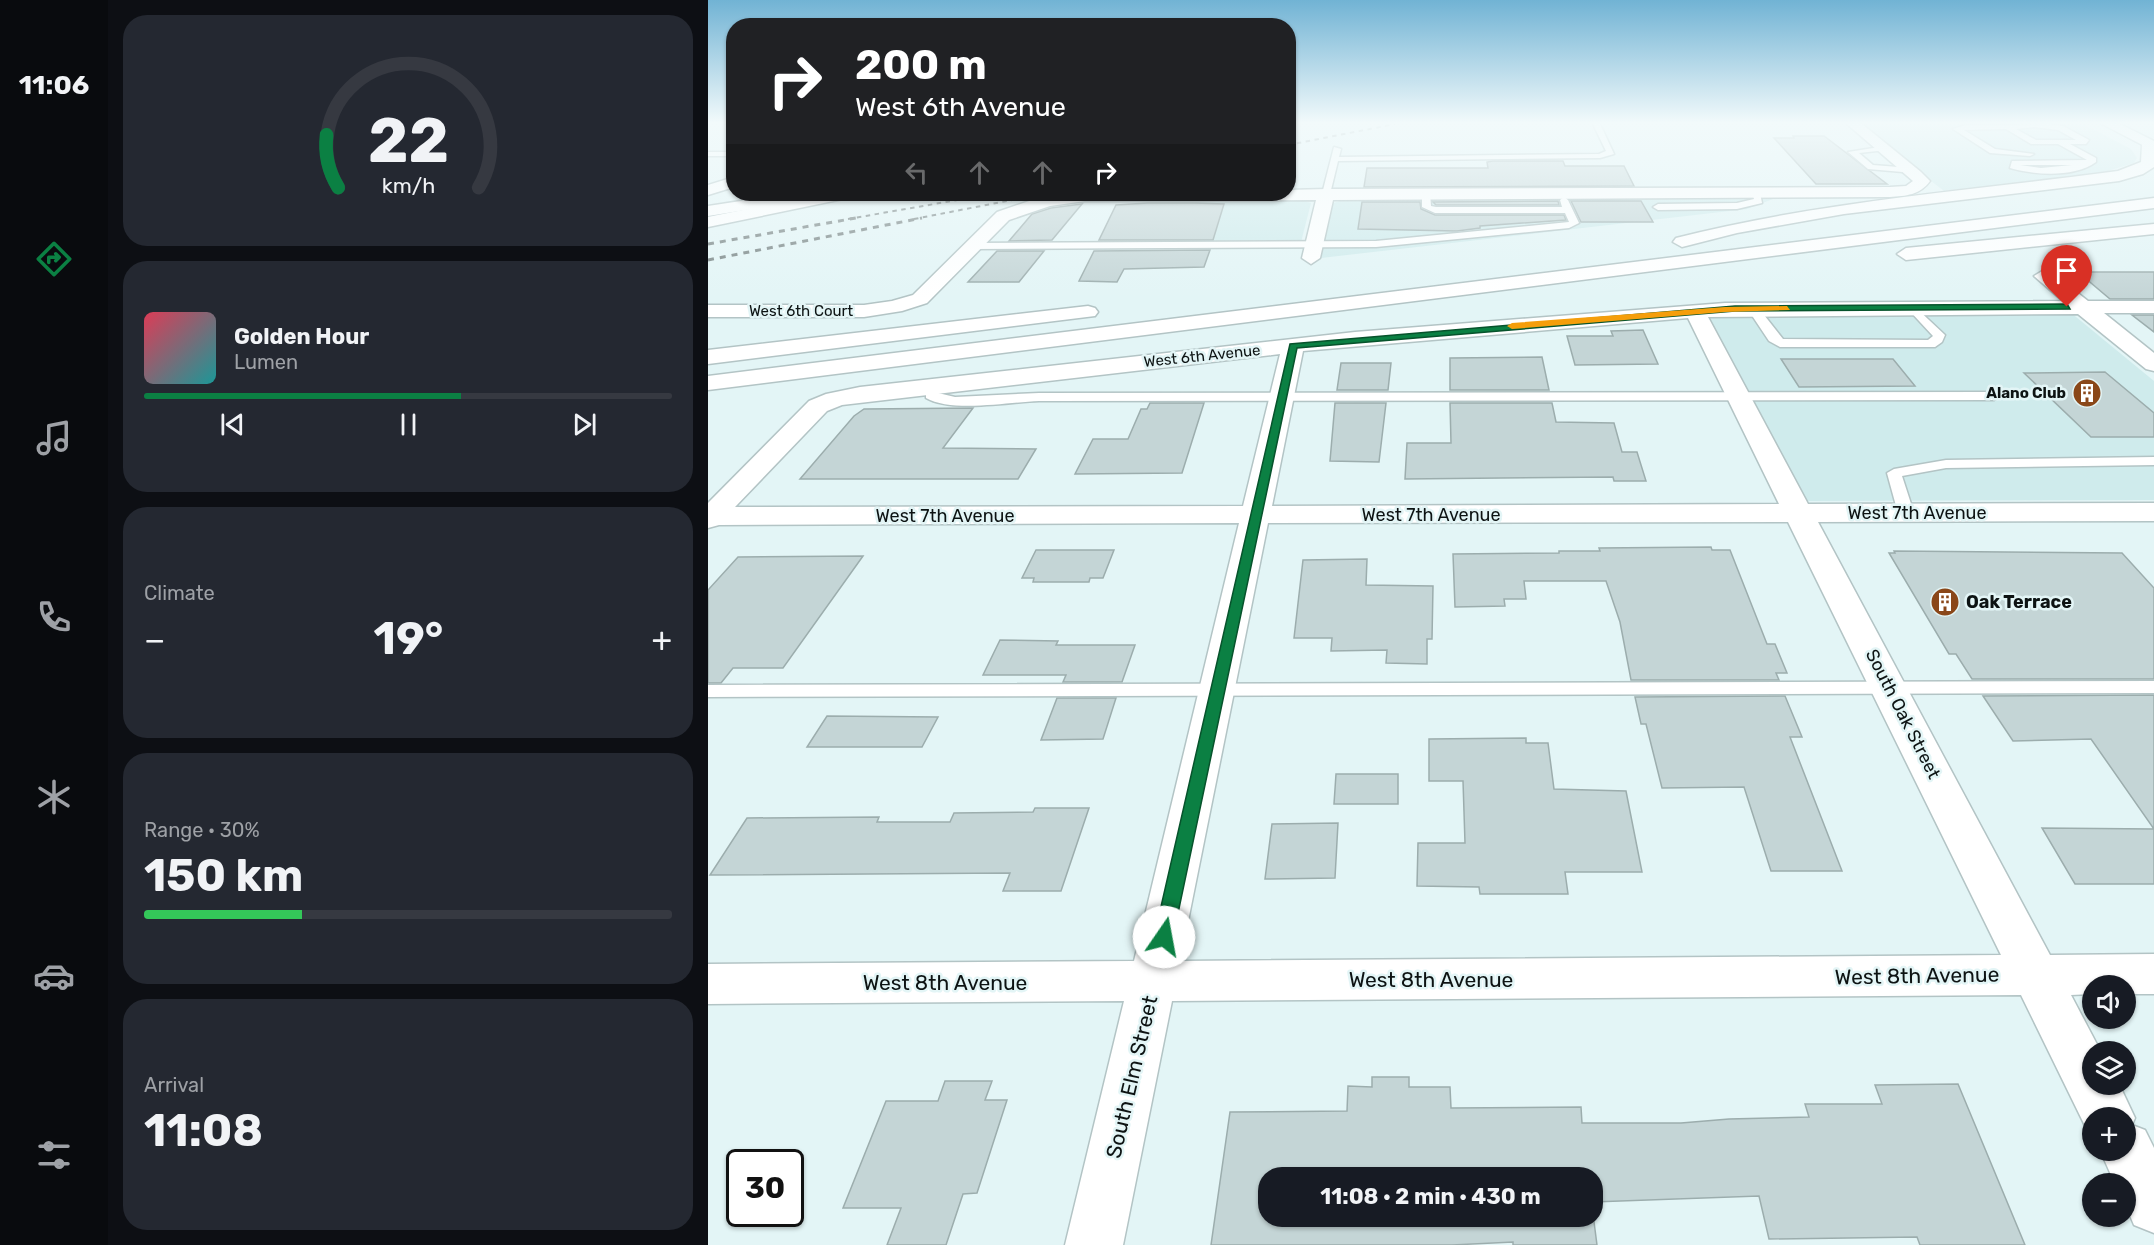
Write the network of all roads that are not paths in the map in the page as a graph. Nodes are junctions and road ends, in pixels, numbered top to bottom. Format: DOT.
graph roads {
  1 [pos="1329,182"];
  2 [pos="1921,182"];
  3 [pos="2065,182"];
  4 [pos="726,186"];
  5 [pos="2154,189"];
  6 [pos="1426,193"];
  7 [pos="1561,193"];
  8 [pos="1756,193"];
  9 [pos="708,194"];
  10 [pos="726,194"];
  11 [pos="1296,194"];
  12 [pos="1326,194"];
  13 [pos="770,201"];
  14 [pos="809,201"];
  15 [pos="1033,201"];
  16 [pos="2154,203"];
  17 [pos="1659,207"];
  18 [pos="1569,210"];
  19 [pos="708,211"];
  20 [pos="708,222"];
  21 [pos="2154,228"];
  22 [pos="1682,242"];
  23 [pos="972,246"];
  24 [pos="1312,251"];
  25 [pos="1882,257"];
  26 [pos="1456,269"];
  27 [pos="1752,271"];
  28 [pos="2044,276"];
  29 [pos="2083,307"];
  30 [pos="2154,307"];
  31 [pos="1753,308"];
  32 [pos="1912,308"];
  33 [pos="1112,309"];
  34 [pos="708,311"];
  35 [pos="1265,312"];
  36 [pos="1695,312"];
  37 [pos="1293,346"];
  38 [pos="708,357"];
  39 [pos="2154,364"];
  40 [pos="708,383"];
  41 [pos="932,386"];
  42 [pos="1738,395"];
  43 [pos="1283,396"];
  44 [pos="1994,396"];
  45 [pos="2154,461"];
  46 [pos="2154,512"];
  47 [pos="1906,513"];
  48 [pos="1799,514"];
  49 [pos="1257,516"];
  50 [pos="709,517"];
  51 [pos="2154,687"];
  52 [pos="1890,688"];
  53 [pos="1219,690"];
  54 [pos="708,691"];
  55 [pos="2154,974"];
  56 [pos="2036,975"];
  57 [pos="1154,982"];
  58 [pos="708,984"];
  59 [pos="2103,1107"];
  60 [pos="2132,1161"];
  61 [pos="2154,1204"];
  62 [pos="1094,1245"];
  1 -- 12 [label="lane"];
  2 -- 8 [label="main road, West 6th Court"];
  3 -- 22 [label="main road"];
  4 -- 9 [label="main road"];
  5 -- 22 [label="main road"];
  6 -- 7 [label="main road, West 6th Court"];
  6 -- 12 [label="main road, West 6th Court"];
  6 -- 18 [label="lane"];
  7 -- 8 [label="main road, West 6th Court"];
  7 -- 18 [label="lane"];
  8 -- 17 [label="lane"];
  9 -- 10 [label="main road"];
  11 -- 12 [label="main road, West 6th Court"];
  12 -- 24 [label="main road"];
  13 -- 19 [label="main road"];
  14 -- 20 [label="main road"];
  15 -- 23 [label="main road, West 6th Court"];
  16 -- 35 [label="main road"];
  18 -- 24 [label="lane"];
  21 -- 25 [label="main road"];
  22 -- 26 [label="main road"];
  23 -- 24 [label="lane"];
  23 -- 34 [label="main road, West 6th Court"];
  27 -- 35 [label="main road"];
  28 -- 29 [label="main road"];
  29 -- 30 [label="main road, West 6th Avenue"];
  29 -- 32 [label="main road, West 6th Avenue"];
  29 -- 39 [label="main road"];
  31 -- 32 [label="main road, West 6th Avenue"];
  31 -- 32 [label="lane"];
  31 -- 36 [label="main road, West 6th Avenue"];
  33 -- 38 [label="main road"];
  35 -- 40 [label="main road"];
  36 -- 37 [label="main road, West 6th Avenue"];
  36 -- 42 [label="main road, South Oak Street"];
  37 -- 41 [label="main road, West 6th Avenue"];
  37 -- 43 [label="main road, South Elm Street"];
  41 -- 43 [label="lane"];
  41 -- 50 [label="main road, West 6th Avenue"];
  42 -- 43 [label="lane"];
  42 -- 44 [label="lane"];
  42 -- 48 [label="main road, South Oak Street"];
  43 -- 49 [label="main road, South Elm Street"];
  45 -- 47 [label="lane"];
  46 -- 47 [label="main road, West 7th Avenue"];
  47 -- 48 [label="main road, West 7th Avenue"];
  48 -- 49 [label="main road, West 7th Avenue"];
  48 -- 52 [label="main road, South Oak Street"];
  49 -- 50 [label="main road, West 7th Avenue"];
  49 -- 53 [label="main road, South Elm Street"];
  51 -- 52 [label="lane"];
  52 -- 53 [label="lane"];
  52 -- 56 [label="main road, South Oak Street"];
  53 -- 54 [label="lane"];
  53 -- 57 [label="main road, South Elm Street"];
  55 -- 56 [label="main road, West 8th Avenue"];
  56 -- 57 [label="main road, West 8th Avenue"];
  56 -- 59 [label="main road, South Oak Street"];
  57 -- 58 [label="main road, West 8th Avenue"];
  57 -- 62 [label="main road, South Elm Street"];
  60 -- 61 [label="main road"];
}
